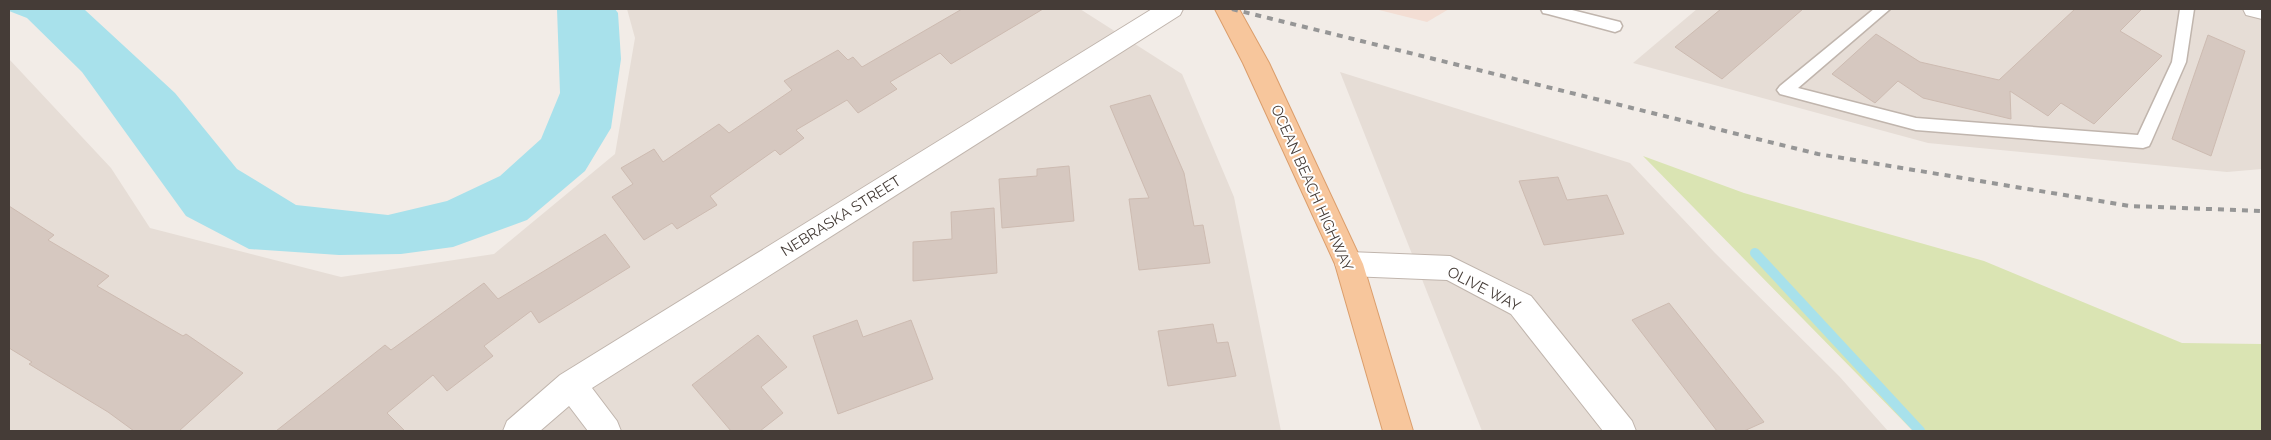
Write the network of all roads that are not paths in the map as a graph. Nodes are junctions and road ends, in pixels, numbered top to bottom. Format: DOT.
graph roads {
  1 [pos="1171,9"];
  2 [pos="1227,9"];
  3 [pos="1548,9"];
  4 [pos="1883,9"];
  5 [pos="2187,9"];
  6 [pos="2255,9"];
  7 [pos="2262,10"];
  8 [pos="1615,26"];
  9 [pos="1349,264"];
  10 [pos="571,385"];
  11 [pos="518,431"];
  12 [pos="606,431"];
  13 [pos="1398,431"];
  14 [pos="1621,431"];
  1 -- 10 [label="street, NEBRASKA STREET"];
  2 -- 9 [label="main road, OCEAN BEACH HIGHWAY"];
  3 -- 8 [label="lane"];
  4 -- 5 [label="lane"];
  6 -- 7 [label="street"];
  9 -- 13 [label="main road, OCEAN BEACH HIGHWAY"];
  9 -- 14 [label="street, OLIVE WAY"];
  10 -- 11 [label="street, NEBRASKA STREET"];
  10 -- 12 [label="street"];
}
